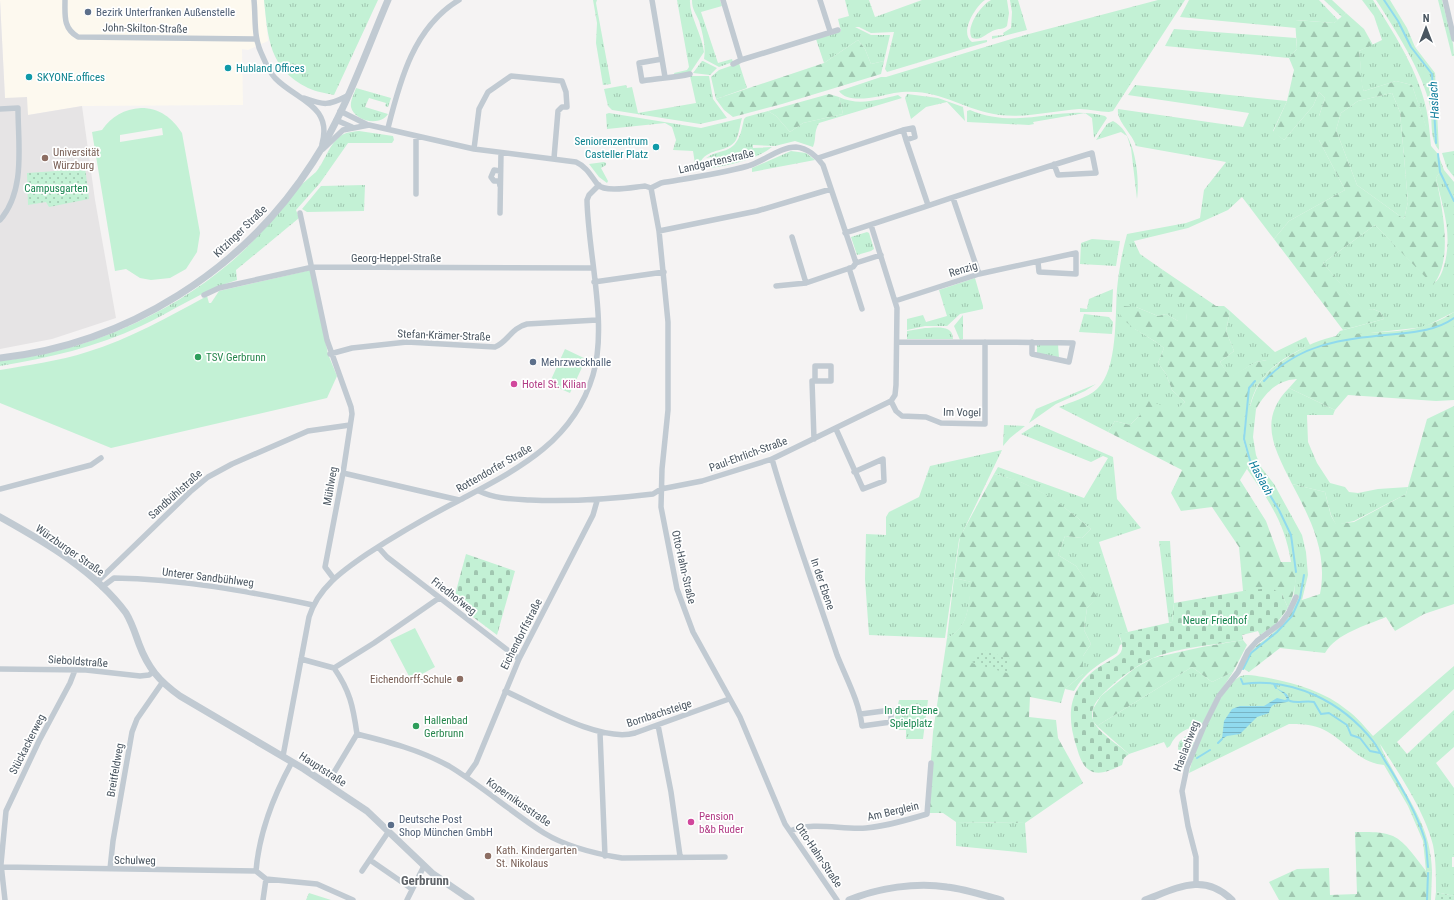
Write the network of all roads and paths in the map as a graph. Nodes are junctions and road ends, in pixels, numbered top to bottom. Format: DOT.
graph roads {
  1 [pos="65,0"];
  2 [pos="254,0"];
  3 [pos="388,0"];
  4 [pos="460,0"];
  5 [pos="652,0"];
  6 [pos="723,0"];
  7 [pos="820,0"];
  8 [pos="1445,0"];
  9 [pos="838,30"];
  10 [pos="830,32"];
  11 [pos="255,39"];
  12 [pos="1454,39"];
  13 [pos="662,59"];
  14 [pos="741,60"];
  15 [pos="733,64"];
  16 [pos="690,74"];
  17 [pos="665,77"];
  18 [pos="347,96"];
  19 [pos="302,97"];
  20 [pos="0,109"];
  21 [pos="340,111"];
  22 [pos="336,120"];
  23 [pos="369,125"];
  24 [pos="352,127"];
  25 [pos="388,128"];
  26 [pos="903,130"];
  27 [pos="416,136"];
  28 [pos="906,140"];
  29 [pos="474,149"];
  30 [pos="319,152"];
  31 [pos="501,153"];
  32 [pos="554,158"];
  33 [pos="818,158"];
  34 [pos="1054,164"];
  35 [pos="500,171"];
  36 [pos="599,185"];
  37 [pos="500,186"];
  38 [pos="831,189"];
  39 [pos="652,190"];
  40 [pos="416,194"];
  41 [pos="954,198"];
  42 [pos="928,206"];
  43 [pos="300,213"];
  44 [pos="500,213"];
  45 [pos="0,220"];
  46 [pos="872,225"];
  47 [pos="659,231"];
  48 [pos="845,233"];
  49 [pos="792,237"];
  50 [pos="881,255"];
  51 [pos="1038,262"];
  52 [pos="856,263"];
  53 [pos="313,267"];
  54 [pos="592,268"];
  55 [pos="849,268"];
  56 [pos="664,272"];
  57 [pos="979,274"];
  58 [pos="594,282"];
  59 [pos="806,283"];
  60 [pos="776,286"];
  61 [pos="204,295"];
  62 [pos="895,301"];
  63 [pos="862,309"];
  64 [pos="597,320"];
  65 [pos="897,342"];
  66 [pos="985,342"];
  67 [pos="1032,342"];
  68 [pos="330,354"];
  69 [pos="0,358"];
  70 [pos="815,381"];
  71 [pos="891,401"];
  72 [pos="350,425"];
  73 [pos="836,429"];
  74 [pos="814,439"];
  75 [pos="101,458"];
  76 [pos="772,459"];
  77 [pos="854,472"];
  78 [pos="343,473"];
  79 [pos="661,489"];
  80 [pos="0,490"];
  81 [pos="479,491"];
  82 [pos="459,500"];
  83 [pos="597,501"];
  84 [pos="0,517"];
  85 [pos="378,547"];
  86 [pos="334,579"];
  87 [pos="100,584"];
  88 [pos="1296,597"];
  89 [pos="439,598"];
  90 [pos="313,604"];
  91 [pos="301,659"];
  92 [pos="518,659"];
  93 [pos="334,668"];
  94 [pos="0,669"];
  95 [pos="75,670"];
  96 [pos="153,672"];
  97 [pos="162,683"];
  98 [pos="505,691"];
  99 [pos="729,699"];
  100 [pos="861,714"];
  101 [pos="658,725"];
  102 [pos="600,733"];
  103 [pos="357,734"];
  104 [pos="283,756"];
  105 [pos="292,762"];
  106 [pos="931,763"];
  107 [pos="466,777"];
  108 [pos="327,784"];
  109 [pos="389,831"];
  110 [pos="790,831"];
  111 [pos="605,856"];
  112 [pos="680,856"];
  113 [pos="725,857"];
  114 [pos="370,860"];
  115 [pos="424,866"];
  116 [pos="2,867"];
  117 [pos="110,869"];
  118 [pos="256,871"];
  119 [pos="362,871"];
  120 [pos="266,879"];
  121 [pos="1196,884"];
  122 [pos="412,889"];
  123 [pos="5,900"];
  124 [pos="263,900"];
  125 [pos="353,900"];
  126 [pos="407,900"];
  127 [pos="470,900"];
  128 [pos="837,900"];
  129 [pos="849,900"];
  130 [pos="1001,900"];
  131 [pos="1145,900"];
  132 [pos="1232,900"];
  1 -- 11 [label="street, John-Skilton-Straße"];
  2 -- 11 [label="street"];
  3 -- 18 [label="street, Kitzinger Straße"];
  4 -- 25 [label="street"];
  5 -- 13 [label="street"];
  6 -- 14 [label="street"];
  7 -- 10 [label="street"];
  8 -- 12 [label="street"];
  9 -- 10 [label="street"];
  10 -- 14 [label="street"];
  11 -- 19 [label="street"];
  13 -- 17 [label="street"];
  13 -- 17 [label="street"];
  14 -- 15 [label="street"];
  16 -- 17 [label="street"];
  18 -- 19 [label="street"];
  18 -- 21 [label="street, Kitzinger Straße"];
  19 -- 30 [label="street"];
  20 -- 45 [label="street"];
  21 -- 22 [label="street, Kitzinger Straße"];
  21 -- 23 [label="street"];
  22 -- 24 [label="street"];
  22 -- 30 [label="street, Kitzinger Straße"];
  23 -- 24 [label="street"];
  23 -- 25 [label="street"];
  24 -- 30 [label="street"];
  25 -- 27 [label="street"];
  26 -- 28 [label="street"];
  26 -- 28 [label="street"];
  26 -- 33 [label="street"];
  27 -- 29 [label="street"];
  27 -- 40 [label="street"];
  28 -- 42 [label="street"];
  29 -- 31 [label="street"];
  29 -- 32 [label="street"];
  30 -- 69 [label="street, Kitzinger Straße"];
  31 -- 32 [label="street"];
  31 -- 35 [label="street"];
  32 -- 36 [label="street"];
  33 -- 38 [label="street"];
  33 -- 39 [label="street, Landgartenstraße"];
  34 -- 34 [label="street"];
  34 -- 41 [label="street"];
  35 -- 37 [label="street"];
  35 -- 37 [label="street"];
  36 -- 39 [label="street"];
  36 -- 54 [label="street, Rottendorfer Straße"];
  37 -- 44 [label="street"];
  38 -- 47 [label="street"];
  38 -- 48 [label="street"];
  39 -- 47 [label="street, Otto-Hahn-Straße"];
  41 -- 42 [label="street"];
  41 -- 57 [label="street"];
  42 -- 46 [label="street"];
  43 -- 53 [label="street, Mühlweg"];
  46 -- 48 [label="street"];
  46 -- 50 [label="street"];
  47 -- 56 [label="street, Otto-Hahn-Straße"];
  48 -- 52 [label="street"];
  49 -- 59 [label="street"];
  50 -- 52 [label="street"];
  50 -- 62 [label="street"];
  51 -- 51 [label="street, Renzig"];
  51 -- 57 [label="street, Renzig"];
  52 -- 55 [label="street"];
  53 -- 54 [label="street, Georg-Heppel-Straße"];
  53 -- 61 [label="street, Georg-Heppel-Straße"];
  53 -- 68 [label="street, Mühlweg"];
  54 -- 58 [label="street, Rottendorfer Straße"];
  55 -- 59 [label="street"];
  55 -- 63 [label="street"];
  56 -- 58 [label="street"];
  56 -- 79 [label="street, Otto-Hahn-Straße"];
  57 -- 62 [label="street, Renzig"];
  58 -- 64 [label="street, Rottendorfer Straße"];
  59 -- 60 [label="street"];
  62 -- 65 [label="street"];
  64 -- 68 [label="street, Stefan-Krämer-Straße"];
  64 -- 81 [label="street, Rottendorfer Straße"];
  65 -- 66 [label="street"];
  65 -- 71 [label="street"];
  66 -- 67 [label="street"];
  66 -- 71 [label="street, Im Vogel"];
  67 -- 67 [label="street"];
  68 -- 72 [label="street, Mühlweg"];
  70 -- 74 [label="street"];
  71 -- 73 [label="street, Paul-Ehrlich-Straße"];
  72 -- 78 [label="street, Mühlweg"];
  72 -- 87 [label="street, Sandbühlstraße"];
  73 -- 74 [label="street, Paul-Ehrlich-Straße"];
  73 -- 77 [label="street"];
  74 -- 76 [label="street, Paul-Ehrlich-Straße"];
  75 -- 80 [label="street"];
  76 -- 79 [label="street, Paul-Ehrlich-Straße"];
  76 -- 100 [label="street, In der Ebene"];
  77 -- 77 [label="street"];
  78 -- 82 [label="street"];
  78 -- 86 [label="street, Mühlweg"];
  79 -- 83 [label="street, Paul-Ehrlich-Straße"];
  79 -- 99 [label="street, Otto-Hahn-Straße"];
  81 -- 82 [label="street, Rottendorfer Straße"];
  81 -- 83 [label="street, Paul-Ehrlich-Straße"];
  82 -- 85 [label="street, Rottendorfer Straße"];
  83 -- 92 [label="street, Eichendorffstraße"];
  84 -- 87 [label="street, Würzburger Straße"];
  85 -- 86 [label="street, Rottendorfer Straße"];
  85 -- 89 [label="street, Friedhofweg"];
  86 -- 90 [label="street"];
  87 -- 90 [label="street, Unterer Sandbühlweg"];
  87 -- 96 [label="street, Würzburger Straße"];
  88 -- 121 [label="street, Haslachweg"];
  89 -- 92 [label="street, Friedhofweg"];
  89 -- 93 [label="street"];
  90 -- 91 [label="street"];
  91 -- 93 [label="street"];
  91 -- 104 [label="street"];
  92 -- 98 [label="street, Eichendorffstraße"];
  93 -- 103 [label="street"];
  94 -- 95 [label="street, Sieboldstraße"];
  95 -- 96 [label="street, Sieboldstraße"];
  95 -- 116 [label="street, Stückackerweg"];
  96 -- 97 [label="street, Hauptstraße"];
  97 -- 104 [label="street, Hauptstraße"];
  97 -- 117 [label="street, Breitfeldweg"];
  98 -- 102 [label="street, Bornbachsteige"];
  98 -- 107 [label="street, Eichendorffstraße"];
  99 -- 101 [label="street, Bornbachsteige"];
  99 -- 110 [label="street, Otto-Hahn-Straße"];
  100 -- 100 [label="street, In der Ebene"];
  101 -- 102 [label="street, Bornbachsteige"];
  101 -- 112 [label="street"];
  102 -- 111 [label="street"];
  103 -- 107 [label="street, Kopernikusstraße"];
  103 -- 108 [label="street"];
  104 -- 105 [label="street, Hauptstraße"];
  105 -- 108 [label="street, Hauptstraße"];
  105 -- 118 [label="street"];
  106 -- 110 [label="street, Am Berglein"];
  107 -- 111 [label="street, Kopernikusstraße"];
  108 -- 109 [label="street, Hauptstraße"];
  109 -- 114 [label="street"];
  109 -- 115 [label="street, Hauptstraße"];
  110 -- 128 [label="street, Otto-Hahn-Straße"];
  111 -- 112 [label="street, Kopernikusstraße"];
  112 -- 113 [label="street, Kopernikusstraße"];
  114 -- 119 [label="street"];
  114 -- 122 [label="street"];
  115 -- 122 [label="street"];
  115 -- 127 [label="street, Hauptstraße"];
  116 -- 117 [label="street, Schulweg"];
  116 -- 123 [label="street, Stückackerweg"];
  117 -- 118 [label="street, Schulweg"];
  118 -- 120 [label="street"];
  120 -- 124 [label="street"];
  120 -- 125 [label="street"];
  121 -- 131 [label="street"];
  121 -- 132 [label="street"];
  122 -- 126 [label="street"];
  129 -- 130 [label="street"];
}
